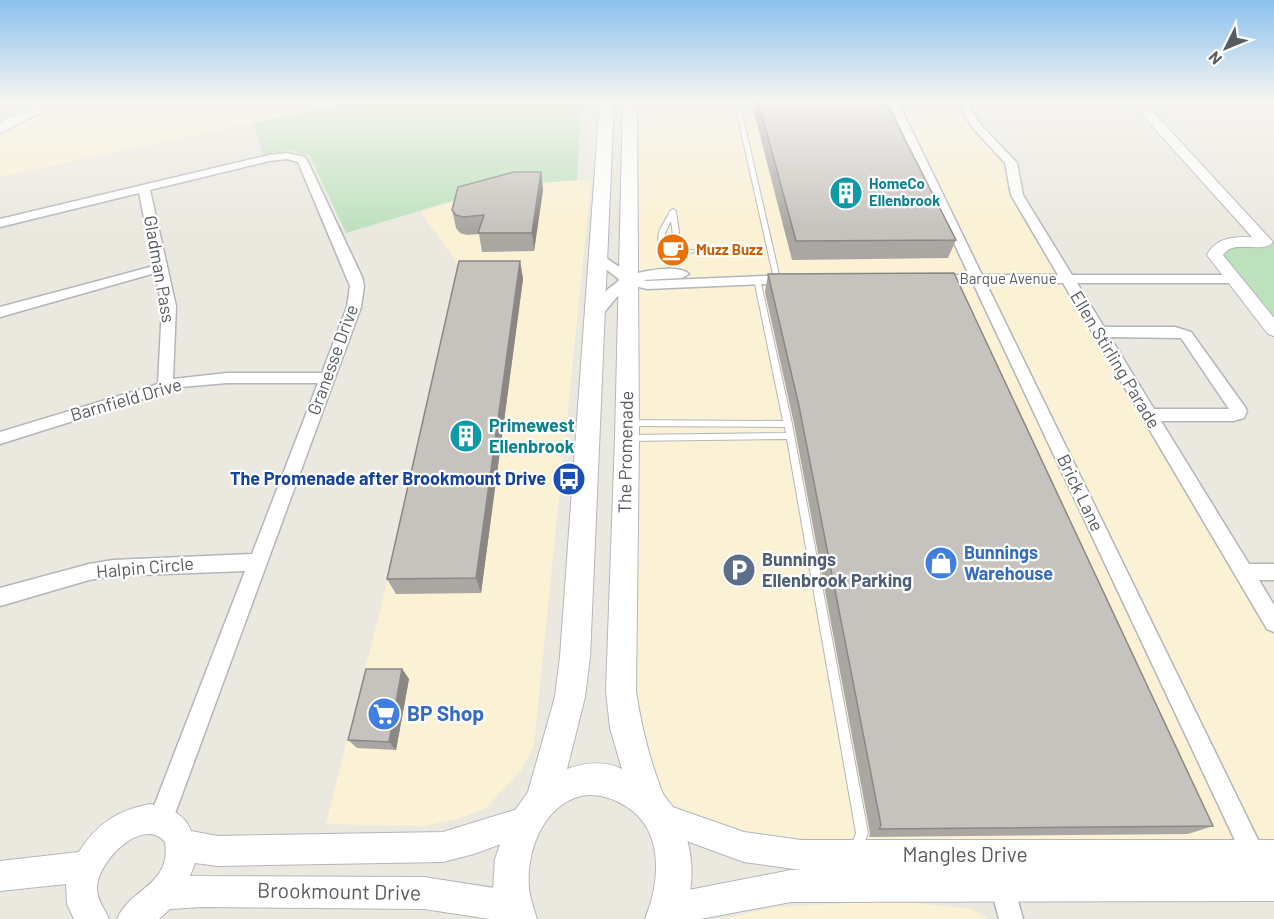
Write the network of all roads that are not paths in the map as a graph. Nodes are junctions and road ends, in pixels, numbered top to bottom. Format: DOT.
graph roads {
  1 [pos="605,143"];
  2 [pos="630,143"];
  3 [pos="746,143"];
  4 [pos="912,143"];
  5 [pos="995,143"];
  6 [pos="1166,143"];
  7 [pos="1174,143"];
  8 [pos="144,189"];
  9 [pos="0,223"];
  10 [pos="1263,242"];
  11 [pos="692,251"];
  12 [pos="598,257"];
  13 [pos="160,268"];
  14 [pos="753,279"];
  15 [pos="777,279"];
  16 [pos="809,279"];
  17 [pos="917,279"];
  18 [pos="977,279"];
  19 [pos="1066,279"];
  20 [pos="1232,279"];
  21 [pos="629,280"];
  22 [pos="0,312"];
  23 [pos="595,315"];
  24 [pos="1274,330"];
  25 [pos="1098,332"];
  26 [pos="327,378"];
  27 [pos="165,386"];
  28 [pos="1149,416"];
  29 [pos="788,424"];
  30 [pos="627,430"];
  31 [pos="790,436"];
  32 [pos="0,438"];
  33 [pos="258,562"];
  34 [pos="1244,572"];
  35 [pos="1274,572"];
  36 [pos="0,597"];
  37 [pos="1274,623"];
  38 [pos="654,809"];
  39 [pos="534,811"];
  40 [pos="161,819"];
  41 [pos="181,843"];
  42 [pos="855,855"];
  43 [pos="1264,855"];
  44 [pos="87,866"];
  45 [pos="0,876"];
  46 [pos="829,885"];
  47 [pos="1002,885"];
  48 [pos="1271,885"];
  49 [pos="164,894"];
  50 [pos="516,913"];
  51 [pos="665,915"];
  52 [pos="93,919"];
  53 [pos="133,919"];
  54 [pos="1011,919"];
  1 -- 12 [label="main road, The Promenade"];
  2 -- 21 [label="main road, The Promenade"];
  3 -- 15 [label="lane"];
  4 -- 18 [label="street, Brick Lane"];
  5 -- 19 [label="street, Ellen Stirling Parade"];
  6 -- 10 [label="street"];
  7 -- 10 [label="street"];
  8 -- 9 [label="street, Granesse Drive"];
  8 -- 13 [label="street, Gladman Pass"];
  8 -- 26 [label="street, Granesse Drive"];
  10 -- 20 [label="street"];
  11 -- 11 [label="lane"];
  12 -- 21 [label="street"];
  12 -- 23 [label="main road, The Promenade"];
  13 -- 22 [label="street"];
  13 -- 27 [label="street, Gladman Pass"];
  14 -- 15 [label="street"];
  14 -- 21 [label="street"];
  14 -- 29 [label="lane"];
  15 -- 16 [label="street"];
  17 -- 18 [label="street, Barque Avenue"];
  18 -- 19 [label="street, Barque Avenue"];
  18 -- 43 [label="street, Brick Lane"];
  19 -- 20 [label="street, Barque Avenue"];
  19 -- 25 [label="street, Ellen Stirling Parade"];
  20 -- 24 [label="street"];
  21 -- 23 [label="street"];
  21 -- 30 [label="main road, The Promenade"];
  23 -- 39 [label="main road, The Promenade"];
  25 -- 28 [label="street, Ellen Stirling Parade"];
  25 -- 28 [label="street"];
  26 -- 27 [label="street, Barnfield Drive"];
  26 -- 33 [label="street, Granesse Drive"];
  27 -- 32 [label="street, Barnfield Drive"];
  28 -- 34 [label="street, Ellen Stirling Parade"];
  29 -- 30 [label="lane"];
  29 -- 31 [label="lane"];
  30 -- 31 [label="lane"];
  30 -- 38 [label="main road, The Promenade"];
  31 -- 42 [label="lane"];
  33 -- 36 [label="street, Halpin Circle"];
  33 -- 40 [label="street, Granesse Drive"];
  34 -- 35 [label="street"];
  34 -- 37 [label="street, Ellen Stirling Parade"];
  38 -- 39 [label="main road"];
  38 -- 42 [label="street, Mangles Drive"];
  38 -- 51 [label="main road, The Promenade"];
  39 -- 41 [label="street"];
  39 -- 50 [label="main road, The Promenade"];
  40 -- 41 [label="street"];
  40 -- 44 [label="street"];
  41 -- 49 [label="street"];
  42 -- 43 [label="street, Mangles Drive"];
  42 -- 46 [label="street"];
  43 -- 48 [label="street, Brick Lane"];
  44 -- 45 [label="street"];
  44 -- 52 [label="street"];
  46 -- 47 [label="street, Mangles Drive"];
  46 -- 51 [label="street, Mangles Drive"];
  47 -- 48 [label="street, Mangles Drive"];
  47 -- 54 [label="street"];
  49 -- 50 [label="street, Brookmount Drive"];
  49 -- 53 [label="street"];
}
